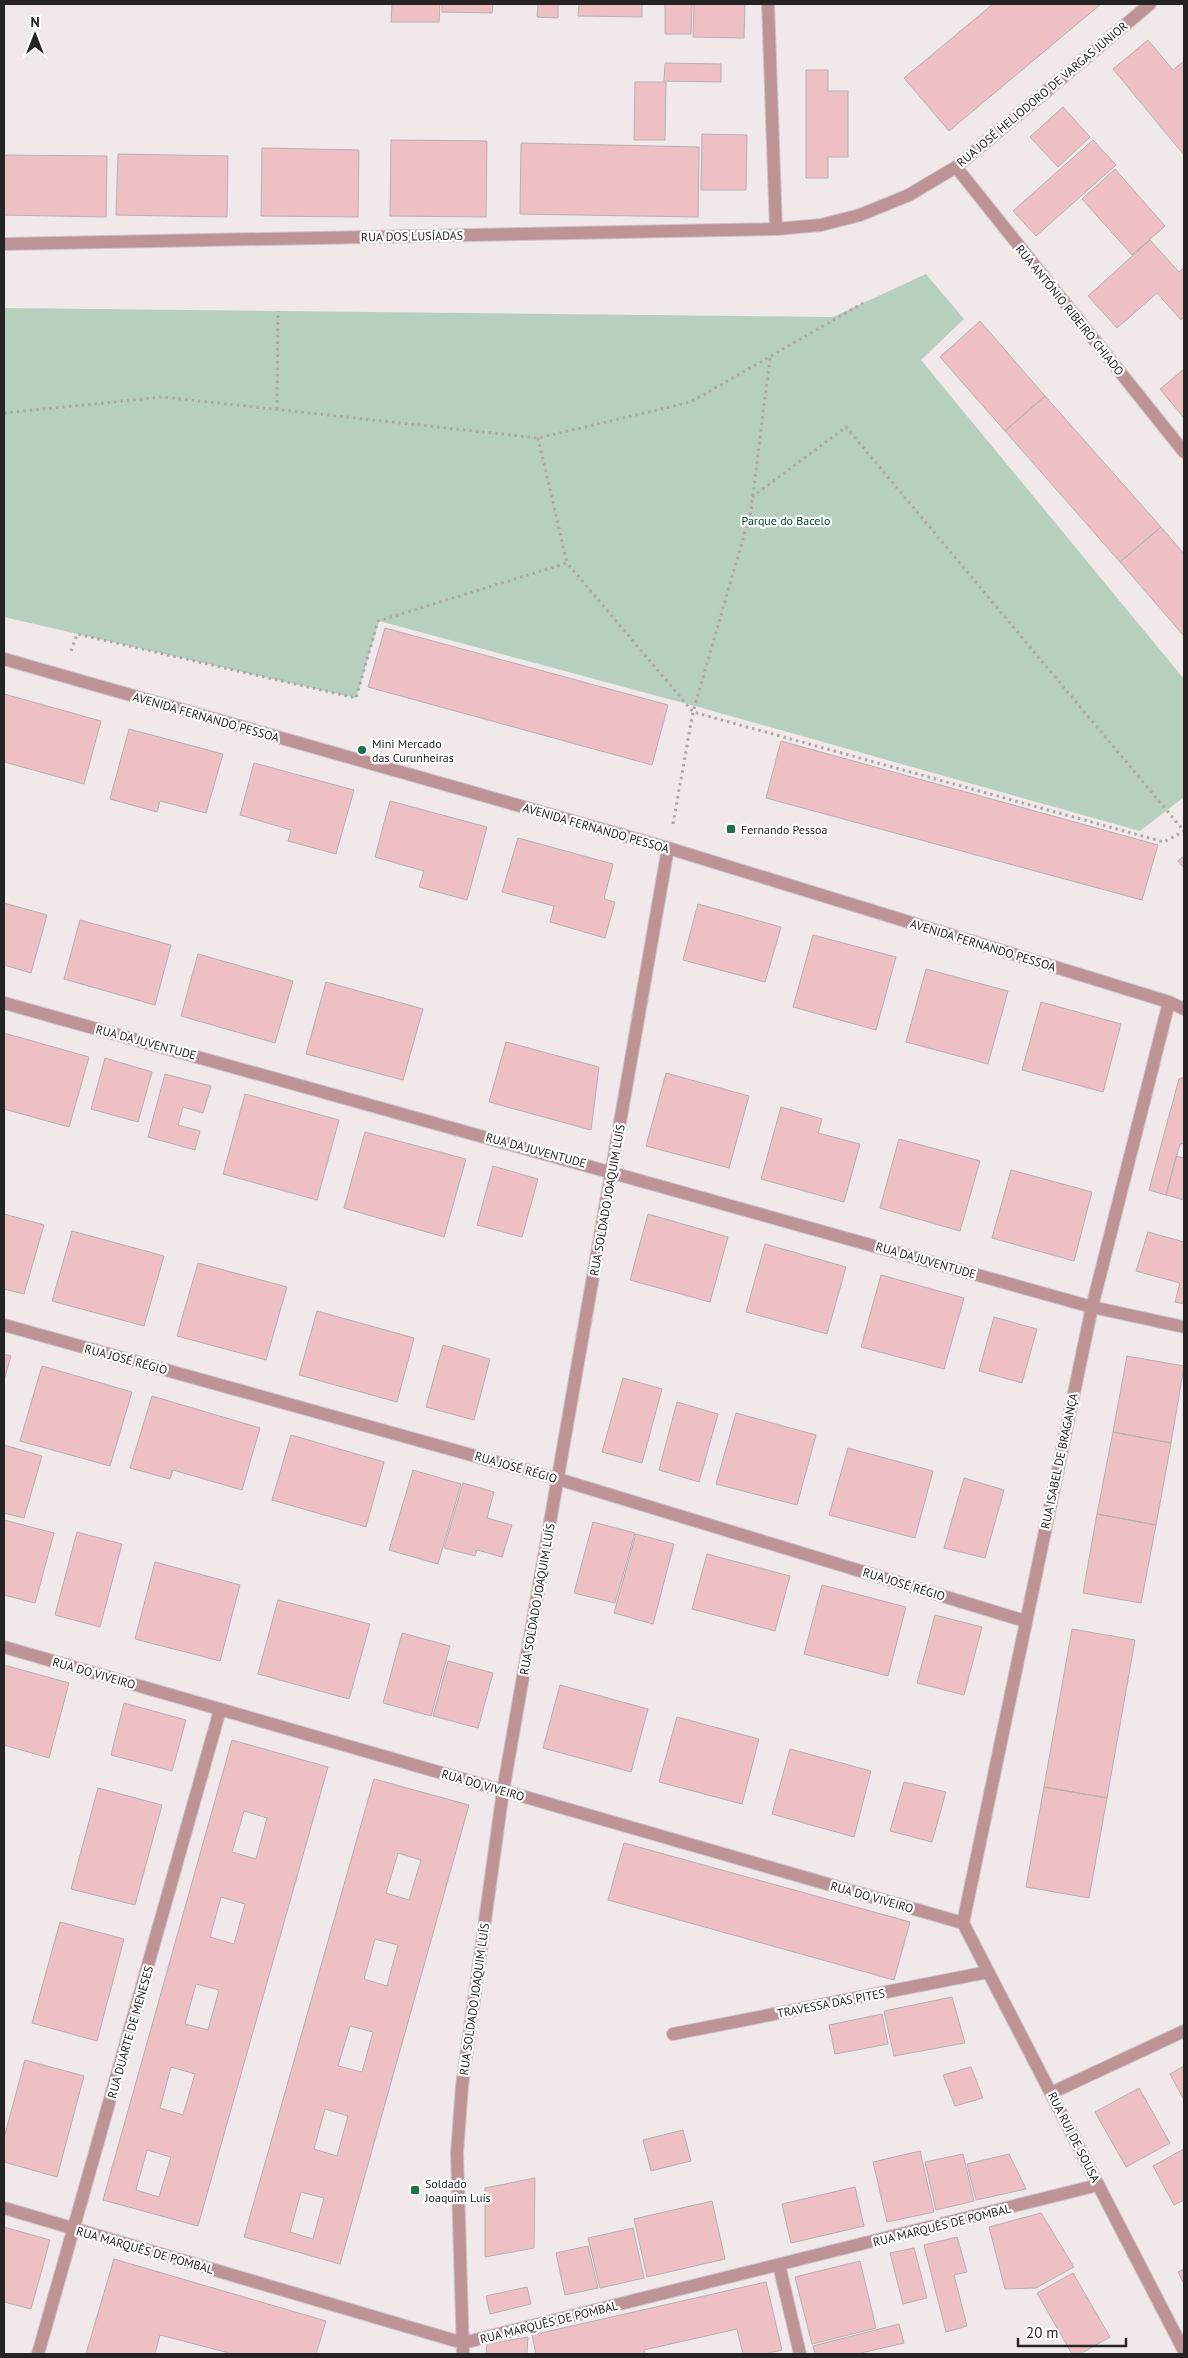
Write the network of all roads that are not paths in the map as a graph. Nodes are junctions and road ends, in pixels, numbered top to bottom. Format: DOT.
graph roads {
  1 [pos="768,4"];
  2 [pos="1150,4"];
  3 [pos="956,167"];
  4 [pos="820,225"];
  5 [pos="776,229"];
  6 [pos="4,244"];
  7 [pos="1184,452"];
  8 [pos="4,659"];
  9 [pos="668,848"];
  10 [pos="1169,1002"];
  11 [pos="4,1003"];
  12 [pos="1184,1009"];
  13 [pos="612,1171"];
  14 [pos="1092,1307"];
  15 [pos="4,1325"];
  16 [pos="1184,1327"];
  17 [pos="558,1479"];
  18 [pos="1025,1621"];
  19 [pos="4,1647"];
  20 [pos="220,1710"];
  21 [pos="503,1790"];
  22 [pos="963,1923"];
  23 [pos="988,1972"];
  24 [pos="1184,2031"];
  25 [pos="673,2034"];
  26 [pos="1051,2093"];
  27 [pos="1098,2185"];
  28 [pos="4,2208"];
  29 [pos="74,2229"];
  30 [pos="779,2266"];
  31 [pos="463,2349"];
  32 [pos="1184,2351"];
  33 [pos="38,2354"];
  34 [pos="800,2354"];
  1 -- 5 [label="street"];
  2 -- 3 [label="street, RUA JOSÉ HELIODORO DE VARGAS JÚNIOR"];
  3 -- 4 [label="street, RUA JOSÉ HELIODORO DE VARGAS JÚNIOR"];
  3 -- 7 [label="street, RUA ANTÓNIO RIBEIRO CHIADO"];
  4 -- 5 [label="street, RUA DOS LUSÍADAS"];
  5 -- 6 [label="street, RUA DOS LUSÍADAS"];
  8 -- 9 [label="street, AVENIDA FERNANDO PESSOA"];
  9 -- 10 [label="street, AVENIDA FERNANDO PESSOA"];
  9 -- 13 [label="street, RUA SOLDADO JOAQUIM LUÍS"];
  10 -- 12 [label="street, AVENIDA FERNANDO PESSOA"];
  10 -- 14 [label="street, RUA ISABEL DE BRAGANÇA"];
  11 -- 13 [label="street, RUA DA JUVENTUDE"];
  13 -- 14 [label="street, RUA DA JUVENTUDE"];
  13 -- 17 [label="street, RUA SOLDADO JOAQUIM LUÍS"];
  14 -- 16 [label="street, RUA DA JUVENTUDE"];
  14 -- 18 [label="street, RUA ISABEL DE BRAGANÇA"];
  15 -- 17 [label="street, RUA JOSÉ RÉGIO"];
  17 -- 18 [label="street, RUA JOSÉ RÉGIO"];
  17 -- 21 [label="street, RUA SOLDADO JOAQUIM LUÍS"];
  18 -- 22 [label="street, RUA ISABEL DE BRAGANÇA"];
  19 -- 20 [label="street, RUA DO VIVEIRO"];
  20 -- 21 [label="street, RUA DO VIVEIRO"];
  20 -- 29 [label="street, RUA DUARTE DE MENESES"];
  21 -- 22 [label="street, RUA DO VIVEIRO"];
  21 -- 31 [label="street, RUA SOLDADO JOAQUIM LUÍS"];
  22 -- 23 [label="street, RUA RUI DE SOUSA"];
  23 -- 25 [label="street, TRAVESSA DAS PITES"];
  23 -- 26 [label="street, RUA RUI DE SOUSA"];
  24 -- 26 [label="street"];
  26 -- 27 [label="street, RUA RUI DE SOUSA"];
  27 -- 30 [label="street, RUA MARQUÊS DE POMBAL"];
  27 -- 32 [label="street, RUA RUI DE SOUSA"];
  28 -- 29 [label="street, RUA MARQUÊS DE POMBAL"];
  29 -- 31 [label="street, RUA MARQUÊS DE POMBAL"];
  29 -- 33 [label="street, RUA DUARTE DE MENESES"];
  30 -- 31 [label="street, RUA MARQUÊS DE POMBAL"];
  30 -- 34 [label="street"];
}
